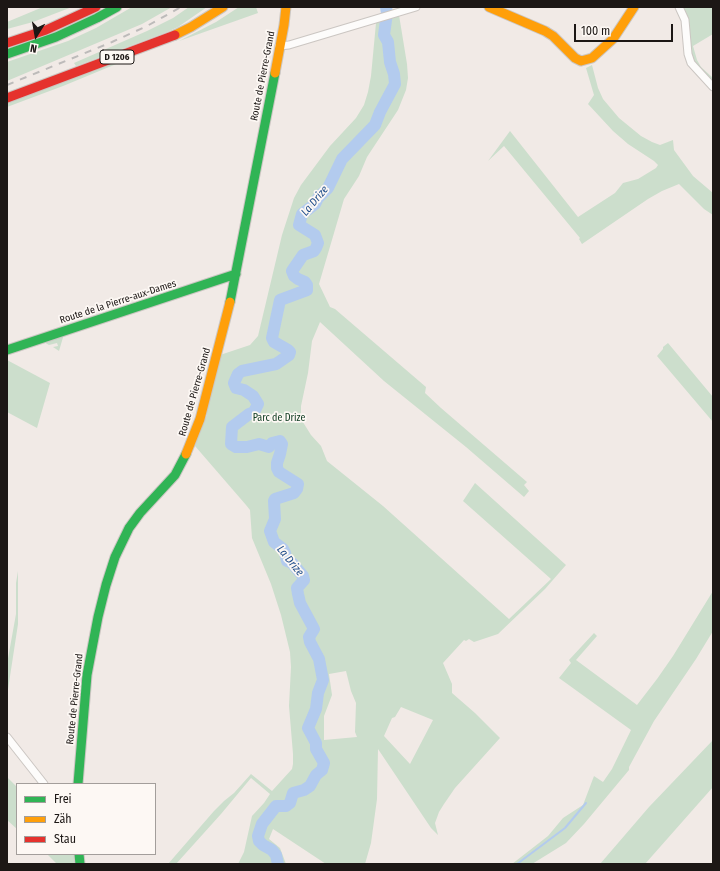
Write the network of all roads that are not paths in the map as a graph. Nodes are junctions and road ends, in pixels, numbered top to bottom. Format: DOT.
graph roads {
  1 [pos="96,7"];
  2 [pos="117,7"];
  3 [pos="223,7"];
  4 [pos="286,7"];
  5 [pos="416,7"];
  6 [pos="489,7"];
  7 [pos="634,7"];
  8 [pos="679,7"];
  9 [pos="7,43"];
  10 [pos="279,46"];
  11 [pos="7,54"];
  12 [pos="713,87"];
  13 [pos="7,98"];
  14 [pos="236,274"];
  15 [pos="7,350"];
  16 [pos="7,737"];
  17 [pos="43,783"];
  18 [pos="78,783"];
  1 -- 9 [label="main road"];
  2 -- 11 [label="main road"];
  3 -- 13 [label="main road, D 1206"];
  4 -- 10 [label="main road, Route de Pierre-Grand"];
  5 -- 10 [label="street"];
  6 -- 7 [label="main road"];
  8 -- 12 [label="street"];
  10 -- 14 [label="main road, Route de Pierre-Grand"];
  14 -- 15 [label="main road, Route de la Pierre-aux-Dames"];
  14 -- 18 [label="main road, Route de Pierre-Grand"];
  16 -- 17 [label="street"];
}
